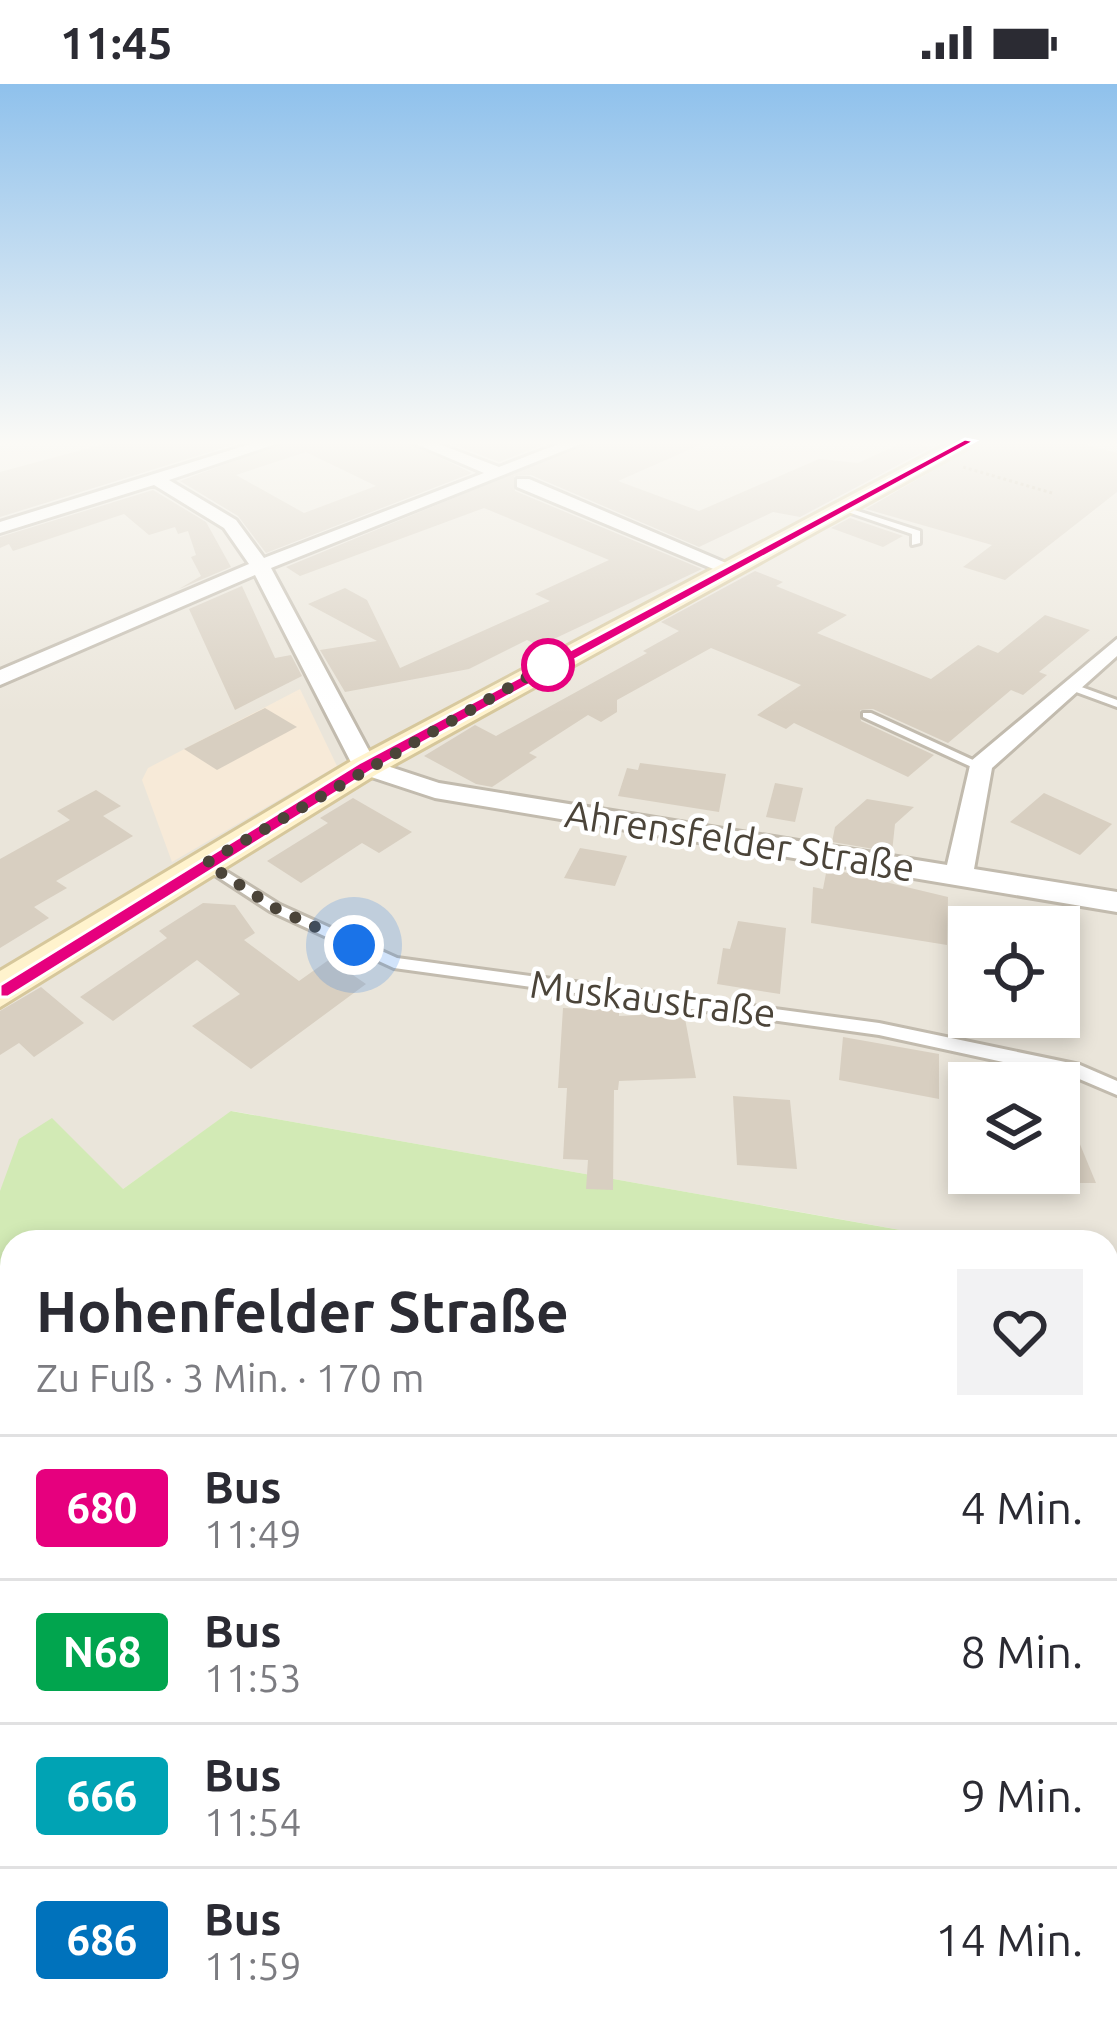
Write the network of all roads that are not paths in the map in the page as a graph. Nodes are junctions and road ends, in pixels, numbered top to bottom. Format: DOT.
graph roads {
  1 [pos="236,532"];
  2 [pos="348,532"];
  3 [pos="641,532"];
  4 [pos="800,532"];
  5 [pos="914,532"];
  6 [pos="915,543"];
  7 [pos="260,566"];
  8 [pos="730,569"];
  9 [pos="1117,645"];
  10 [pos="0,678"];
  11 [pos="1072,687"];
  12 [pos="1117,704"];
  13 [pos="867,715"];
  14 [pos="980,766"];
  15 [pos="365,767"];
  16 [pos="206,863"];
  17 [pos="959,876"];
  18 [pos="1117,902"];
  19 [pos="0,991"];
  20 [pos="1117,1088"];
  1 -- 7 [label="street"];
  2 -- 7 [label="street"];
  3 -- 8 [label="street"];
  4 -- 8 [label="street"];
  5 -- 6 [label="lane"];
  7 -- 10 [label="street"];
  7 -- 15 [label="street"];
  8 -- 15 [label="street"];
  9 -- 11 [label="street"];
  11 -- 12 [label="lane"];
  11 -- 14 [label="street"];
  13 -- 14 [label="lane"];
  14 -- 17 [label="street"];
  15 -- 16 [label="street"];
  15 -- 17 [label="street, Ahrensfelder Straße"];
  16 -- 19 [label="street"];
  16 -- 20 [label="lane, Muskaustraße"];
  17 -- 18 [label="street, Ahrensfelder Straße"];
}
